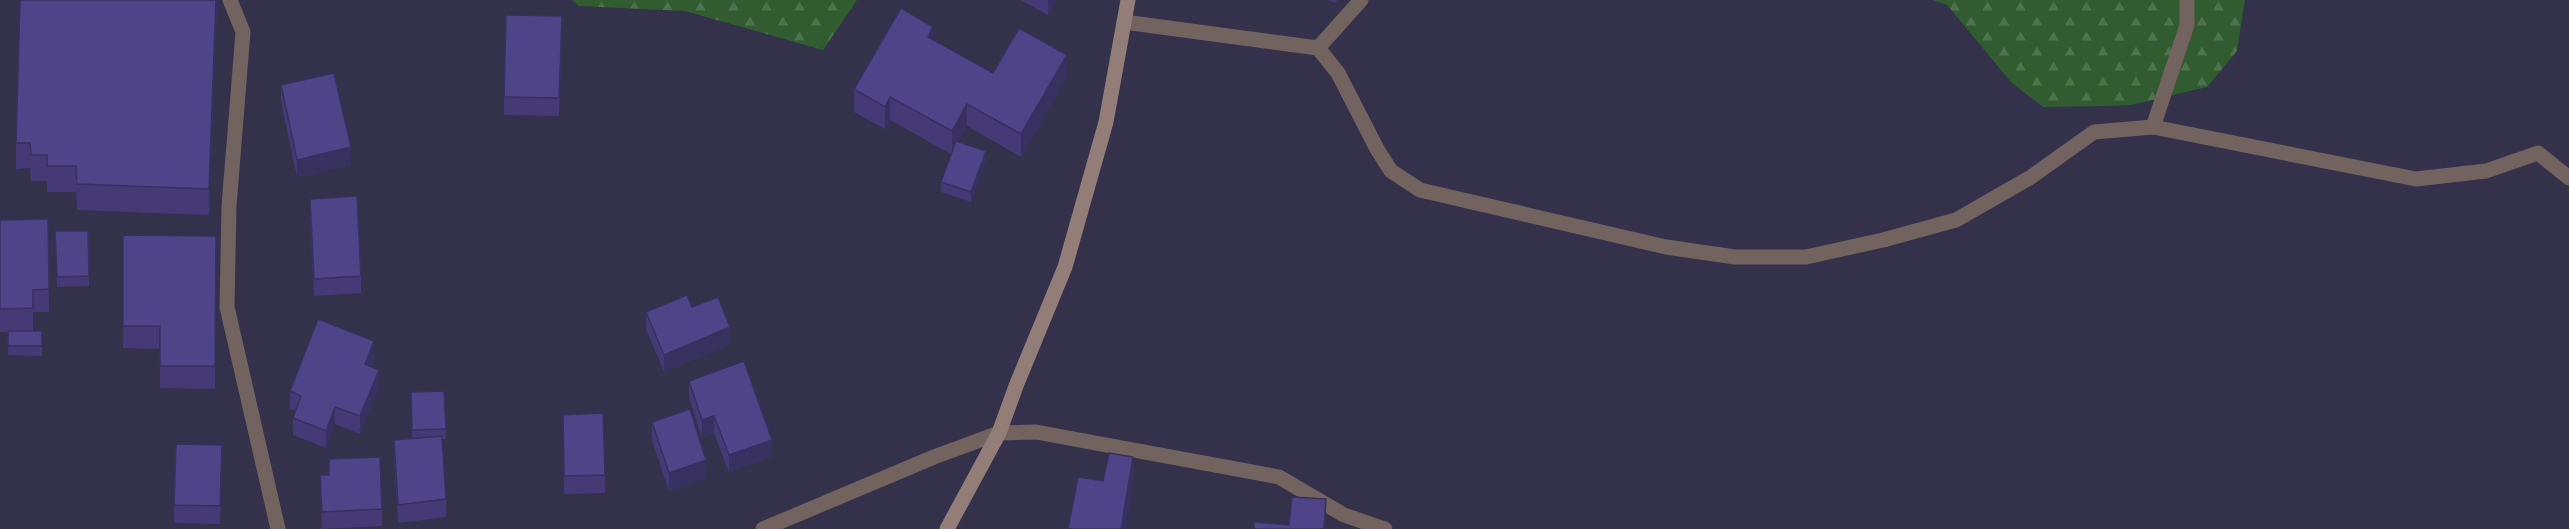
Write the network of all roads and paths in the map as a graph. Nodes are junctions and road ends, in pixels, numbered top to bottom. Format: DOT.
graph roads {
  1 [pos="230,0"];
  2 [pos="1128,0"];
  3 [pos="1361,0"];
  4 [pos="2187,0"];
  5 [pos="1124,22"];
  6 [pos="1318,48"];
  7 [pos="2153,127"];
  8 [pos="2569,178"];
  9 [pos="999,433"];
  10 [pos="1344,522"];
  11 [pos="278,529"];
  12 [pos="764,529"];
  13 [pos="947,529"];
  14 [pos="1385,529"];
  1 -- 11 [label="street"];
  2 -- 5 [label="street"];
  3 -- 6 [label="street"];
  4 -- 7 [label="street"];
  5 -- 6 [label="street"];
  5 -- 9 [label="street"];
  6 -- 7 [label="street"];
  7 -- 8 [label="street"];
  9 -- 10 [label="street"];
  9 -- 12 [label="street"];
  9 -- 13 [label="street"];
  10 -- 14 [label="street"];
}
